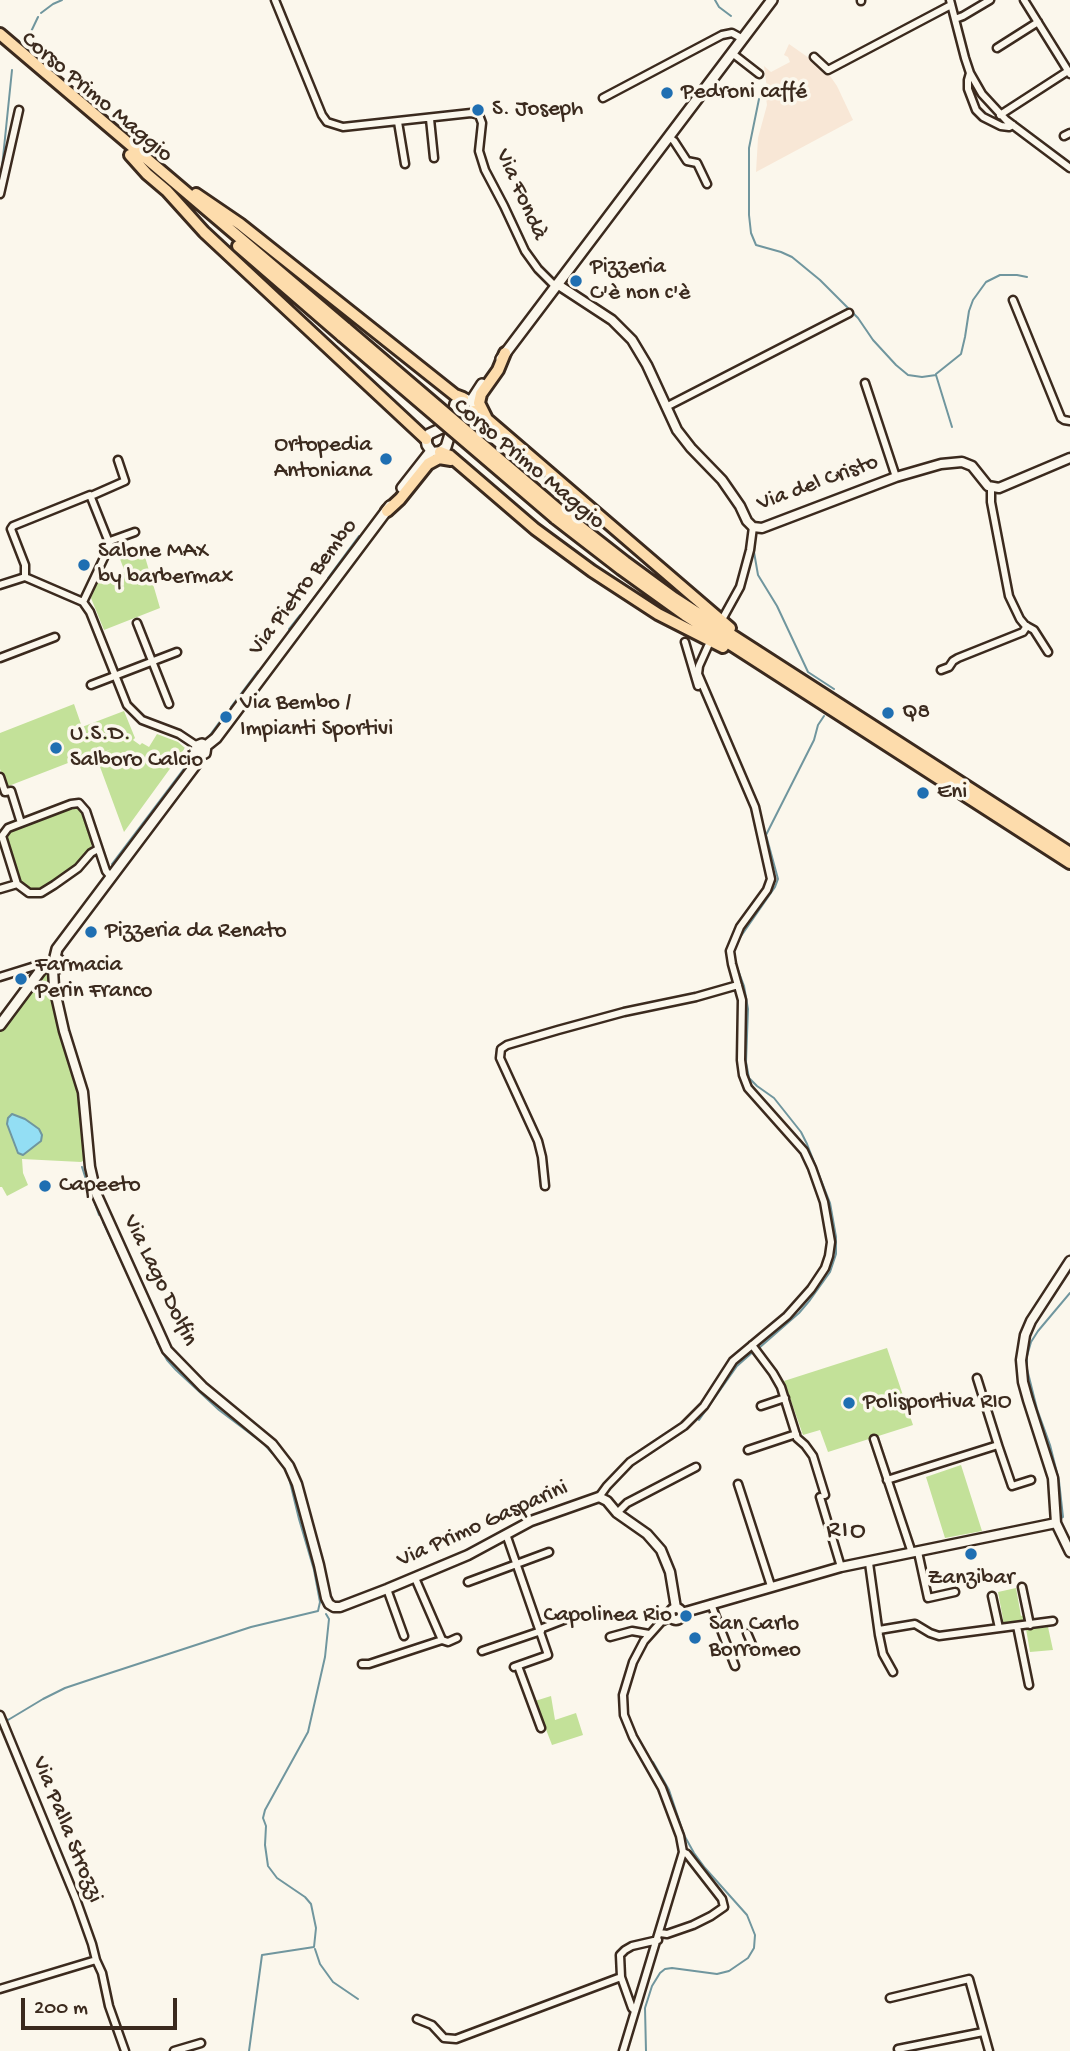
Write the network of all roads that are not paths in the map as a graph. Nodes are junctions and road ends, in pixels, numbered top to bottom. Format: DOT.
graph roads {
  1 [pos="275,0"];
  2 [pos="772,0"];
  3 [pos="990,0"];
  4 [pos="1024,0"];
  5 [pos="951,2"];
  6 [pos="955,19"];
  7 [pos="1038,22"];
  8 [pos="0,34"];
  9 [pos="743,39"];
  10 [pos="0,44"];
  11 [pos="997,48"];
  12 [pos="732,53"];
  13 [pos="814,57"];
  14 [pos="1069,72"];
  15 [pos="970,73"];
  16 [pos="759,74"];
  17 [pos="603,98"];
  18 [pos="19,110"];
  19 [pos="1000,115"];
  20 [pos="430,118"];
  21 [pos="398,122"];
  22 [pos="1013,125"];
  23 [pos="669,137"];
  24 [pos="134,153"];
  25 [pos="434,158"];
  26 [pos="405,164"];
  27 [pos="1070,168"];
  28 [pos="707,184"];
  29 [pos="0,194"];
  30 [pos="557,286"];
  31 [pos="1013,300"];
  32 [pos="849,313"];
  33 [pos="505,353"];
  34 [pos="864,383"];
  35 [pos="469,403"];
  36 [pos="666,407"];
  37 [pos="487,419"];
  38 [pos="1070,421"];
  39 [pos="426,439"];
  40 [pos="435,451"];
  41 [pos="1070,458"];
  42 [pos="118,460"];
  43 [pos="453,461"];
  44 [pos="896,477"];
  45 [pos="991,488"];
  46 [pos="91,496"];
  47 [pos="387,510"];
  48 [pos="557,514"];
  49 [pos="752,527"];
  50 [pos="135,532"];
  51 [pos="110,541"];
  52 [pos="25,577"];
  53 [pos="0,584"];
  54 [pos="83,602"];
  55 [pos="724,616"];
  56 [pos="137,623"];
  57 [pos="1027,626"];
  58 [pos="55,637"];
  59 [pos="685,642"];
  60 [pos="708,646"];
  61 [pos="177,652"];
  62 [pos="1048,652"];
  63 [pos="0,658"];
  64 [pos="767,659"];
  65 [pos="152,661"];
  66 [pos="941,670"];
  67 [pos="115,676"];
  68 [pos="781,678"];
  69 [pos="91,685"];
  70 [pos="169,704"];
  71 [pos="721,727"];
  72 [pos="201,749"];
  73 [pos="0,777"];
  74 [pos="21,823"];
  75 [pos="98,849"];
  76 [pos="1070,853"];
  77 [pos="1070,863"];
  78 [pos="111,877"];
  79 [pos="17,884"];
  80 [pos="0,889"];
  81 [pos="47,968"];
  82 [pos="0,977"];
  83 [pos="738,985"];
  84 [pos="0,1025"];
  85 [pos="545,1186"];
  86 [pos="1070,1261"];
  87 [pos="755,1348"];
  88 [pos="978,1378"];
  89 [pos="785,1398"];
  90 [pos="761,1406"];
  91 [pos="796,1434"];
  92 [pos="874,1439"];
  93 [pos="998,1445"];
  94 [pos="748,1450"];
  95 [pos="696,1467"];
  96 [pos="887,1480"];
  97 [pos="1031,1480"];
  98 [pos="738,1484"];
  99 [pos="603,1499"];
  100 [pos="617,1513"];
  101 [pos="1056,1523"];
  102 [pos="506,1534"];
  103 [pos="549,1552"];
  104 [pos="915,1552"];
  105 [pos="1070,1552"];
  106 [pos="869,1563"];
  107 [pos="517,1564"];
  108 [pos="841,1567"];
  109 [pos="415,1578"];
  110 [pos="468,1582"];
  111 [pos="771,1586"];
  112 [pos="1022,1587"];
  113 [pos="387,1589"];
  114 [pos="955,1592"];
  115 [pos="992,1596"];
  116 [pos="329,1604"];
  117 [pos="711,1604"];
  118 [pos="679,1610"];
  119 [pos="571,1617"];
  120 [pos="671,1617"];
  121 [pos="1053,1621"];
  122 [pos="1030,1625"];
  123 [pos="1017,1626"];
  124 [pos="999,1629"];
  125 [pos="540,1630"];
  126 [pos="879,1630"];
  127 [pos="747,1633"];
  128 [pos="649,1634"];
  129 [pos="404,1636"];
  130 [pos="610,1637"];
  131 [pos="457,1638"];
  132 [pos="442,1640"];
  133 [pos="482,1651"];
  134 [pos="730,1655"];
  135 [pos="362,1664"];
  136 [pos="734,1666"];
  137 [pos="893,1672"];
  138 [pos="1029,1685"];
  139 [pos="0,1715"];
  140 [pos="541,1728"];
  141 [pos="683,1852"];
  142 [pos="659,1936"];
  143 [pos="96,1960"];
  144 [pos="621,1977"];
  145 [pos="0,1989"];
  146 [pos="890,1998"];
  147 [pos="635,2011"];
  148 [pos="417,2019"];
  149 [pos="983,2032"];
  150 [pos="201,2043"];
  151 [pos="898,2049"];
  152 [pos="125,2051"];
  153 [pos="174,2051"];
  154 [pos="623,2051"];
  155 [pos="989,2051"];
  1 -- 21 [label="street, Via Fondà"];
  2 -- 9 [label="main road, Via Pietro Bembo"];
  3 -- 6 [label="street"];
  4 -- 7 [label="street"];
  5 -- 6 [label="street"];
  5 -- 13 [label="street"];
  6 -- 15 [label="street"];
  7 -- 11 [label="street"];
  7 -- 14 [label="street"];
  8 -- 24 [label="highway, Corso Primo Maggio"];
  9 -- 12 [label="main road, Via Pietro Bembo"];
  9 -- 17 [label="street"];
  10 -- 24 [label="highway, Corso Primo Maggio"];
  12 -- 16 [label="street"];
  12 -- 23 [label="main road, Via Pietro Bembo"];
  14 -- 19 [label="street"];
  15 -- 19 [label="street"];
  15 -- 22 [label="street"];
  18 -- 29 [label="street"];
  19 -- 22 [label="street"];
  20 -- 21 [label="street, Via Fondà"];
  20 -- 25 [label="street"];
  20 -- 30 [label="street, Via Fondà"];
  21 -- 26 [label="street"];
  22 -- 27 [label="street"];
  23 -- 28 [label="street"];
  23 -- 30 [label="main road, Via Pietro Bembo"];
  24 -- 35 [label="highway"];
  24 -- 39 [label="highway"];
  24 -- 48 [label="highway, Corso Primo Maggio, bridge"];
  30 -- 33 [label="main road, Via Pietro Bembo"];
  30 -- 36 [label="street, Via del Cristo"];
  31 -- 38 [label="street"];
  32 -- 36 [label="street"];
  33 -- 35 [label="main road, Via Pietro Bembo"];
  33 -- 37 [label="highway"];
  34 -- 44 [label="street"];
  35 -- 37 [label="highway"];
  35 -- 39 [label="main road, Via Pietro Bembo"];
  35 -- 40 [label="main road, Via Pietro Bembo"];
  36 -- 49 [label="street, Via del Cristo"];
  37 -- 64 [label="highway"];
  39 -- 40 [label="main road"];
  40 -- 43 [label="highway"];
  40 -- 47 [label="main road, Via Pietro Bembo"];
  41 -- 45 [label="street"];
  42 -- 46 [label="street"];
  43 -- 47 [label="highway"];
  43 -- 68 [label="highway"];
  44 -- 45 [label="street, Via del Cristo"];
  44 -- 49 [label="street, Via del Cristo"];
  45 -- 57 [label="street"];
  46 -- 51 [label="street"];
  46 -- 52 [label="street"];
  47 -- 72 [label="main road, Via Pietro Bembo"];
  48 -- 64 [label="highway, Corso Primo Maggio"];
  48 -- 68 [label="highway, Corso Primo Maggio"];
  49 -- 55 [label="street"];
  50 -- 51 [label="street"];
  51 -- 54 [label="street"];
  52 -- 53 [label="street"];
  52 -- 54 [label="street"];
  54 -- 67 [label="street"];
  56 -- 65 [label="street"];
  57 -- 62 [label="street"];
  57 -- 66 [label="street"];
  58 -- 63 [label="street"];
  59 -- 71 [label="street"];
  60 -- 71 [label="street"];
  61 -- 65 [label="street"];
  64 -- 76 [label="highway, Corso Primo Maggio"];
  65 -- 67 [label="street"];
  65 -- 70 [label="street"];
  67 -- 69 [label="street"];
  67 -- 72 [label="street"];
  68 -- 77 [label="highway, Corso Primo Maggio"];
  71 -- 83 [label="street"];
  72 -- 78 [label="main road, Via Pietro Bembo"];
  73 -- 74 [label="street"];
  74 -- 75 [label="street"];
  74 -- 79 [label="street"];
  75 -- 78 [label="street"];
  75 -- 79 [label="street"];
  78 -- 81 [label="main road, Via Pietro Bembo"];
  79 -- 80 [label="street"];
  81 -- 82 [label="street"];
  81 -- 84 [label="main road"];
  81 -- 116 [label="street, Via Lago Dolfin"];
  83 -- 85 [label="street"];
  83 -- 87 [label="street"];
  86 -- 101 [label="street"];
  87 -- 89 [label="street"];
  87 -- 99 [label="street"];
  88 -- 93 [label="street"];
  89 -- 90 [label="street"];
  89 -- 91 [label="street"];
  91 -- 94 [label="street"];
  91 -- 108 [label="street"];
  92 -- 96 [label="street"];
  93 -- 96 [label="street"];
  93 -- 97 [label="street"];
  95 -- 100 [label="street"];
  96 -- 104 [label="street"];
  98 -- 111 [label="street"];
  99 -- 100 [label="street, Via Primo Gasparini"];
  99 -- 102 [label="street, Via Primo Gasparini"];
  100 -- 118 [label="street, Via Primo Gasparini"];
  101 -- 104 [label="street"];
  101 -- 105 [label="street"];
  102 -- 107 [label="street"];
  102 -- 109 [label="street, Via Primo Gasparini"];
  103 -- 107 [label="street"];
  104 -- 106 [label="street"];
  104 -- 114 [label="street"];
  106 -- 108 [label="street"];
  106 -- 126 [label="street"];
  107 -- 110 [label="street"];
  107 -- 125 [label="street"];
  108 -- 111 [label="street"];
  109 -- 113 [label="street, Via Primo Gasparini"];
  109 -- 132 [label="street"];
  111 -- 117 [label="street"];
  112 -- 122 [label="street"];
  113 -- 116 [label="street, Via Primo Gasparini"];
  113 -- 129 [label="street"];
  115 -- 124 [label="street"];
  117 -- 118 [label="street"];
  117 -- 134 [label="street"];
  118 -- 120 [label="street"];
  119 -- 125 [label="street"];
  120 -- 128 [label="street"];
  121 -- 122 [label="street"];
  122 -- 123 [label="street"];
  123 -- 124 [label="street"];
  123 -- 138 [label="street"];
  124 -- 126 [label="street"];
  125 -- 133 [label="street"];
  125 -- 140 [label="street"];
  126 -- 137 [label="street"];
  127 -- 134 [label="street"];
  128 -- 130 [label="street"];
  128 -- 141 [label="street"];
  131 -- 132 [label="street"];
  132 -- 135 [label="street"];
  134 -- 136 [label="street"];
  139 -- 143 [label="street, Via Palla Strozzi"];
  141 -- 142 [label="street"];
  141 -- 142 [label="street"];
  142 -- 144 [label="street"];
  142 -- 147 [label="street"];
  143 -- 145 [label="street"];
  143 -- 152 [label="street, Via Palla Strozzi"];
  144 -- 147 [label="street"];
  144 -- 148 [label="street"];
  146 -- 149 [label="street"];
  147 -- 154 [label="street"];
  149 -- 151 [label="street"];
  149 -- 155 [label="street"];
  150 -- 153 [label="street"];
}
